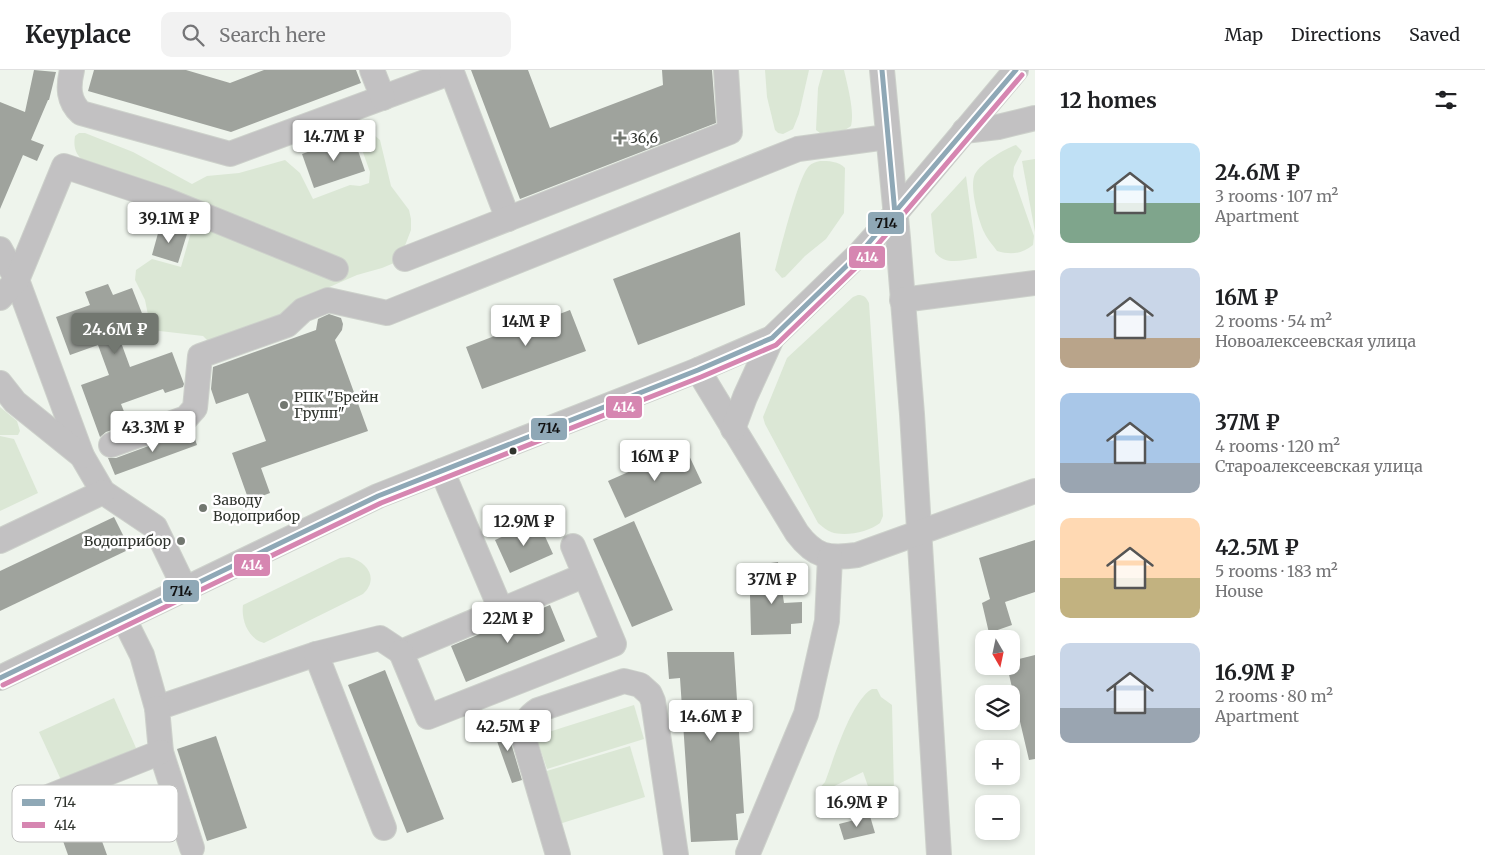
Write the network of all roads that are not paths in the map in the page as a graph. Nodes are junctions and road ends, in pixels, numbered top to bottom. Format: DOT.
graph roads {
  1 [pos="72,70"];
  2 [pos="372,70"];
  3 [pos="726,70"];
  4 [pos="882,70"];
  5 [pos="1016,70"];
  6 [pos="451,71"];
  7 [pos="383,98"];
  8 [pos="1035,118"];
  9 [pos="964,131"];
  10 [pos="887,137"];
  11 [pos="895,214"];
  12 [pos="508,219"];
  13 [pos="0,249"];
  14 [pos="405,259"];
  15 [pos="336,269"];
  16 [pos="17,280"];
  17 [pos="1035,283"];
  18 [pos="0,298"];
  19 [pos="902,300"];
  20 [pos="772,338"];
  21 [pos="698,370"];
  22 [pos="0,382"];
  23 [pos="733,429"];
  24 [pos="111,445"];
  25 [pos="82,456"];
  26 [pos="442,471"];
  27 [pos="1035,490"];
  28 [pos="103,492"];
  29 [pos="919,534"];
  30 [pos="0,541"];
  31 [pos="573,546"];
  32 [pos="830,557"];
  33 [pos="585,575"];
  34 [pos="185,589"];
  35 [pos="501,610"];
  36 [pos="124,619"];
  37 [pos="401,652"];
  38 [pos="316,654"];
  39 [pos="0,678"];
  40 [pos="157,708"];
  41 [pos="161,752"];
  42 [pos="78,785"];
  43 [pos="172,785"];
  44 [pos="178,805"];
  45 [pos="384,828"];
  46 [pos="192,848"];
  47 [pos="748,853"];
  48 [pos="558,855"];
  49 [pos="676,855"];
  50 [pos="939,855"];
  1 -- 7 [label="street"];
  2 -- 7 [label="street"];
  3 -- 12 [label="street"];
  4 -- 10 [label="street"];
  5 -- 9 [label="street"];
  6 -- 7 [label="street"];
  6 -- 12 [label="street"];
  8 -- 9 [label="street"];
  9 -- 11 [label="street"];
  10 -- 11 [label="street"];
  10 -- 24 [label="street"];
  11 -- 19 [label="street"];
  11 -- 20 [label="street"];
  12 -- 14 [label="street"];
  13 -- 16 [label="street"];
  15 -- 16 [label="street"];
  16 -- 18 [label="street"];
  16 -- 25 [label="street"];
  17 -- 19 [label="street"];
  19 -- 29 [label="street"];
  20 -- 21 [label="street"];
  20 -- 23 [label="street"];
  21 -- 23 [label="street"];
  21 -- 26 [label="street"];
  22 -- 25 [label="street"];
  23 -- 32 [label="street"];
  25 -- 28 [label="street"];
  26 -- 34 [label="street"];
  26 -- 35 [label="street"];
  27 -- 29 [label="street"];
  28 -- 30 [label="street"];
  28 -- 34 [label="street"];
  29 -- 32 [label="street"];
  29 -- 50 [label="street"];
  31 -- 33 [label="street"];
  32 -- 47 [label="street"];
  33 -- 35 [label="street"];
  33 -- 37 [label="street"];
  34 -- 36 [label="street"];
  35 -- 37 [label="street"];
  36 -- 39 [label="street"];
  36 -- 40 [label="street"];
  37 -- 38 [label="street"];
  38 -- 40 [label="street"];
  38 -- 45 [label="street"];
  40 -- 41 [label="street"];
  41 -- 42 [label="street"];
  41 -- 43 [label="street"];
  44 -- 46 [label="street"];
  48 -- 49 [label="street"];
}
